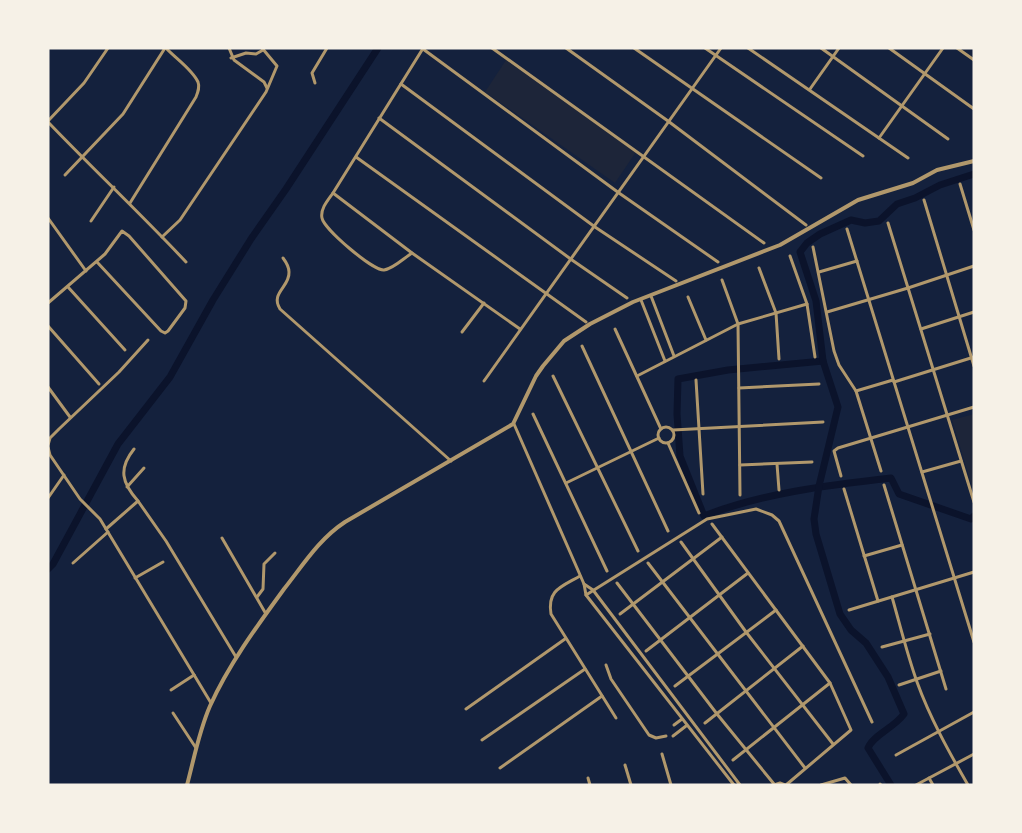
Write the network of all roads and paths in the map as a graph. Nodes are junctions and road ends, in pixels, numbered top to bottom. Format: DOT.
graph roads {
  1 [pos="108,48"];
  2 [pos="166,48"];
  3 [pos="229,48"];
  4 [pos="327,48"];
  5 [pos="423,48"];
  6 [pos="492,48"];
  7 [pos="566,48"];
  8 [pos="634,48"];
  9 [pos="705,48"];
  10 [pos="721,48"];
  11 [pos="748,48"];
  12 [pos="821,48"];
  13 [pos="838,48"];
  14 [pos="889,48"];
  15 [pos="943,48"];
  16 [pos="957,48"];
  17 [pos="262,49"];
  18 [pos="716,56"];
  19 [pos="833,57"];
  20 [pos="231,58"];
  21 [pos="974,60"];
  22 [pos="925,74"];
  23 [pos="315,83"];
  24 [pos="401,84"];
  25 [pos="267,89"];
  26 [pos="692,89"];
  27 [pos="810,89"];
  28 [pos="902,106"];
  29 [pos="974,109"];
  30 [pos="379,118"];
  31 [pos="48,121"];
  32 [pos="668,121"];
  33 [pos="879,138"];
  34 [pos="948,139"];
  35 [pos="863,156"];
  36 [pos="356,157"];
  37 [pos="643,157"];
  38 [pos="82,158"];
  39 [pos="908,158"];
  40 [pos="974,161"];
  41 [pos="65,176"];
  42 [pos="821,178"];
  43 [pos="960,184"];
  44 [pos="114,187"];
  45 [pos="333,193"];
  46 [pos="619,193"];
  47 [pos="924,200"];
  48 [pos="130,202"];
  49 [pos="48,218"];
  50 [pos="91,221"];
  51 [pos="888,223"];
  52 [pos="806,225"];
  53 [pos="595,227"];
  54 [pos="847,230"];
  55 [pos="974,230"];
  56 [pos="162,237"];
  57 [pos="765,243"];
  58 [pos="813,247"];
  59 [pos="412,253"];
  60 [pos="790,256"];
  61 [pos="284,258"];
  62 [pos="572,260"];
  63 [pos="857,261"];
  64 [pos="97,262"];
  65 [pos="186,262"];
  66 [pos="718,262"];
  67 [pos="974,266"];
  68 [pos="759,268"];
  69 [pos="86,271"];
  70 [pos="818,272"];
  71 [pos="946,275"];
  72 [pos="722,280"];
  73 [pos="676,281"];
  74 [pos="68,286"];
  75 [pos="908,288"];
  76 [pos="545,293"];
  77 [pos="651,296"];
  78 [pos="688,297"];
  79 [pos="627,298"];
  80 [pos="641,300"];
  81 [pos="870,300"];
  82 [pos="49,301"];
  83 [pos="484,303"];
  84 [pos="807,304"];
  85 [pos="826,312"];
  86 [pos="974,312"];
  87 [pos="776,313"];
  88 [pos="959,317"];
  89 [pos="586,322"];
  90 [pos="738,324"];
  91 [pos="48,326"];
  92 [pos="520,329"];
  93 [pos="615,329"];
  94 [pos="921,329"];
  95 [pos="462,332"];
  96 [pos="148,340"];
  97 [pos="706,340"];
  98 [pos="582,346"];
  99 [pos="125,350"];
  100 [pos="674,356"];
  101 [pos="815,357"];
  102 [pos="973,358"];
  103 [pos="779,359"];
  104 [pos="665,361"];
  105 [pos="974,366"];
  106 [pos="933,370"];
  107 [pos="554,376"];
  108 [pos="637,376"];
  109 [pos="696,380"];
  110 [pos="484,381"];
  111 [pos="894,381"];
  112 [pos="99,384"];
  113 [pos="819,384"];
  114 [pos="48,387"];
  115 [pos="739,388"];
  116 [pos="856,391"];
  117 [pos="974,407"];
  118 [pos="533,414"];
  119 [pos="947,415"];
  120 [pos="71,418"];
  121 [pos="823,422"];
  122 [pos="513,424"];
  123 [pos="739,426"];
  124 [pos="908,427"];
  125 [pos="662,429"];
  126 [pos="700,429"];
  127 [pos="673,430"];
  128 [pos="659,438"];
  129 [pos="871,438"];
  130 [pos="668,443"];
  131 [pos="48,446"];
  132 [pos="134,448"];
  133 [pos="631,452"];
  134 [pos="452,461"];
  135 [pos="961,461"];
  136 [pos="812,462"];
  137 [pos="777,464"];
  138 [pos="740,465"];
  139 [pos="144,468"];
  140 [pos="598,468"];
  141 [pos="881,471"];
  142 [pos="922,472"];
  143 [pos="64,475"];
  144 [pos="841,476"];
  145 [pos="566,483"];
  146 [pos="884,485"];
  147 [pos="126,488"];
  148 [pos="844,489"];
  149 [pos="778,490"];
  150 [pos="703,494"];
  151 [pos="740,495"];
  152 [pos="48,498"];
  153 [pos="138,501"];
  154 [pos="974,502"];
  155 [pos="699,513"];
  156 [pos="712,524"];
  157 [pos="107,531"];
  158 [pos="668,531"];
  159 [pos="722,537"];
  160 [pos="222,538"];
  161 [pos="681,542"];
  162 [pos="902,545"];
  163 [pos="638,551"];
  164 [pos="275,553"];
  165 [pos="864,556"];
  166 [pos="692,558"];
  167 [pos="163,562"];
  168 [pos="73,563"];
  169 [pos="648,563"];
  170 [pos="607,571"];
  171 [pos="974,572"];
  172 [pos="748,573"];
  173 [pos="580,576"];
  174 [pos="135,578"];
  175 [pos="954,578"];
  176 [pos="662,581"];
  177 [pos="584,584"];
  178 [pos="617,584"];
  179 [pos="593,590"];
  180 [pos="916,590"];
  181 [pos="586,595"];
  182 [pos="719,595"];
  183 [pos="256,597"];
  184 [pos="892,597"];
  185 [pos="878,601"];
  186 [pos="633,605"];
  187 [pos="776,610"];
  188 [pos="849,610"];
  189 [pos="266,614"];
  190 [pos="620,614"];
  191 [pos="689,618"];
  192 [pos="746,632"];
  193 [pos="930,634"];
  194 [pos="566,639"];
  195 [pos="660,641"];
  196 [pos="905,641"];
  197 [pos="974,642"];
  198 [pos="803,646"];
  199 [pos="882,647"];
  200 [pos="646,651"];
  201 [pos="717,653"];
  202 [pos="237,658"];
  203 [pos="606,665"];
  204 [pos="585,669"];
  205 [pos="774,669"];
  206 [pos="941,671"];
  207 [pos="194,675"];
  208 [pos="688,676"];
  209 [pos="916,680"];
  210 [pos="830,682"];
  211 [pos="899,685"];
  212 [pos="675,686"];
  213 [pos="946,689"];
  214 [pos="171,690"];
  215 [pos="746,692"];
  216 [pos="602,696"];
  217 [pos="211,703"];
  218 [pos="801,705"];
  219 [pos="466,709"];
  220 [pos="974,712"];
  221 [pos="173,713"];
  222 [pos="717,714"];
  223 [pos="616,718"];
  224 [pos="682,719"];
  225 [pos="872,722"];
  226 [pos="705,723"];
  227 [pos="674,725"];
  228 [pos="687,726"];
  229 [pos="773,728"];
  230 [pos="938,732"];
  231 [pos="666,736"];
  232 [pos="673,736"];
  233 [pos="482,740"];
  234 [pos="833,744"];
  235 [pos="196,748"];
  236 [pos="745,749"];
  237 [pos="662,754"];
  238 [pos="974,754"];
  239 [pos="896,755"];
  240 [pos="733,760"];
  241 [pos="956,764"];
  242 [pos="624,765"];
  243 [pos="500,768"];
  244 [pos="805,768"];
  245 [pos="588,778"];
  246 [pos="929,778"];
  247 [pos="187,785"];
  248 [pos="590,785"];
  249 [pos="631,785"];
  250 [pos="671,785"];
  251 [pos="734,785"];
  252 [pos="740,785"];
  253 [pos="774,785"];
  254 [pos="785,785"];
  255 [pos="820,785"];
  256 [pos="851,785"];
  257 [pos="916,785"];
  258 [pos="933,785"];
  259 [pos="968,785"];
  1 -- 31 [label="street"];
  2 -- 38 [label="street"];
  2 -- 48 [label="street"];
  3 -- 20 [label="street"];
  4 -- 23 [label="street"];
  5 -- 24 [label="street"];
  5 -- 46 [label="street"];
  6 -- 37 [label="street"];
  7 -- 32 [label="street"];
  8 -- 26 [label="street"];
  9 -- 18 [label="street"];
  10 -- 18 [label="street"];
  11 -- 27 [label="street"];
  12 -- 19 [label="street"];
  13 -- 19 [label="street"];
  14 -- 22 [label="street"];
  15 -- 22 [label="street"];
  16 -- 21 [label="street"];
  17 -- 20 [label="street"];
  17 -- 25 [label="street"];
  18 -- 26 [label="street"];
  18 -- 35 [label="street"];
  19 -- 27 [label="street"];
  19 -- 28 [label="street"];
  20 -- 25 [label="street"];
  22 -- 28 [label="street"];
  22 -- 29 [label="street"];
  24 -- 30 [label="street"];
  24 -- 53 [label="street"];
  25 -- 56 [label="street"];
  26 -- 32 [label="street"];
  26 -- 42 [label="street"];
  27 -- 33 [label="street"];
  28 -- 33 [label="street"];
  28 -- 34 [label="street"];
  30 -- 36 [label="street"];
  30 -- 62 [label="street"];
  31 -- 38 [label="street"];
  32 -- 37 [label="street"];
  32 -- 52 [label="street"];
  33 -- 39 [label="street"];
  36 -- 45 [label="street"];
  36 -- 76 [label="street"];
  37 -- 46 [label="street"];
  37 -- 57 [label="street"];
  38 -- 41 [label="street"];
  38 -- 44 [label="street"];
  40 -- 77 [label="street"];
  43 -- 55 [label="street"];
  44 -- 48 [label="street"];
  44 -- 50 [label="street"];
  45 -- 59 [label="street"];
  45 -- 59 [label="street"];
  46 -- 53 [label="street"];
  46 -- 66 [label="street"];
  47 -- 71 [label="street"];
  48 -- 56 [label="street"];
  49 -- 69 [label="street"];
  51 -- 75 [label="street"];
  53 -- 62 [label="street"];
  53 -- 73 [label="street"];
  54 -- 63 [label="street"];
  56 -- 65 [label="street"];
  58 -- 70 [label="street"];
  59 -- 83 [label="street"];
  60 -- 84 [label="street"];
  61 -- 134 [label="street"];
  62 -- 76 [label="street"];
  62 -- 79 [label="street"];
  63 -- 70 [label="street"];
  63 -- 81 [label="street"];
  64 -- 64 [label="street"];
  64 -- 69 [label="street"];
  67 -- 71 [label="street"];
  68 -- 87 [label="street"];
  69 -- 74 [label="street"];
  70 -- 85 [label="street"];
  71 -- 75 [label="street"];
  71 -- 88 [label="street"];
  72 -- 90 [label="street"];
  74 -- 82 [label="street"];
  74 -- 99 [label="street"];
  75 -- 81 [label="street"];
  75 -- 94 [label="street"];
  76 -- 89 [label="street"];
  76 -- 92 [label="street"];
  77 -- 80 [label="street"];
  77 -- 100 [label="street"];
  78 -- 97 [label="street"];
  80 -- 104 [label="street"];
  80 -- 122 [label="street"];
  81 -- 85 [label="street"];
  81 -- 111 [label="street"];
  83 -- 92 [label="street"];
  83 -- 95 [label="street"];
  84 -- 87 [label="street"];
  84 -- 101 [label="street"];
  85 -- 116 [label="street"];
  86 -- 88 [label="street"];
  87 -- 90 [label="street"];
  87 -- 103 [label="street"];
  88 -- 94 [label="street"];
  88 -- 102 [label="street"];
  90 -- 97 [label="street"];
  90 -- 115 [label="street"];
  91 -- 112 [label="street"];
  92 -- 110 [label="street"];
  93 -- 108 [label="street"];
  94 -- 106 [label="street"];
  96 -- 120 [label="street"];
  97 -- 100 [label="street"];
  98 -- 133 [label="street"];
  100 -- 104 [label="street"];
  102 -- 105 [label="street"];
  102 -- 106 [label="street"];
  104 -- 108 [label="street"];
  106 -- 111 [label="street"];
  106 -- 119 [label="street"];
  107 -- 140 [label="street"];
  108 -- 125 [label="street"];
  109 -- 126 [label="street"];
  111 -- 116 [label="street"];
  111 -- 124 [label="street"];
  113 -- 115 [label="street"];
  114 -- 120 [label="street"];
  115 -- 123 [label="street"];
  116 -- 129 [label="street"];
  117 -- 119 [label="street"];
  118 -- 145 [label="street"];
  119 -- 124 [label="street"];
  119 -- 135 [label="street"];
  120 -- 131 [label="street"];
  121 -- 123 [label="street"];
  122 -- 134 [label="street"];
  122 -- 173 [label="street"];
  123 -- 126 [label="street"];
  123 -- 138 [label="street"];
  124 -- 129 [label="street"];
  124 -- 142 [label="street"];
  125 -- 127 [label="street"];
  125 -- 128 [label="street"];
  126 -- 127 [label="street"];
  126 -- 150 [label="street"];
  127 -- 130 [label="street"];
  128 -- 130 [label="street"];
  128 -- 133 [label="street"];
  129 -- 141 [label="street"];
  129 -- 144 [label="street"];
  130 -- 155 [label="street"];
  131 -- 143 [label="street"];
  132 -- 147 [label="street"];
  133 -- 140 [label="street"];
  133 -- 158 [label="street"];
  134 -- 189 [label="street"];
  135 -- 142 [label="street"];
  135 -- 154 [label="street"];
  136 -- 137 [label="street"];
  137 -- 138 [label="street"];
  137 -- 149 [label="street"];
  138 -- 151 [label="street"];
  139 -- 147 [label="street"];
  140 -- 145 [label="street"];
  140 -- 163 [label="street"];
  142 -- 175 [label="street"];
  143 -- 152 [label="street"];
  143 -- 157 [label="street"];
  145 -- 170 [label="street"];
  146 -- 162 [label="street"];
  147 -- 153 [label="street"];
  148 -- 165 [label="street"];
  153 -- 157 [label="street"];
  153 -- 202 [label="street"];
  156 -- 159 [label="street"];
  157 -- 168 [label="street"];
  157 -- 174 [label="street"];
  159 -- 166 [label="street"];
  159 -- 172 [label="street"];
  160 -- 183 [label="street"];
  161 -- 166 [label="street"];
  162 -- 165 [label="street"];
  162 -- 180 [label="street"];
  164 -- 183 [label="street"];
  165 -- 185 [label="street"];
  166 -- 176 [label="street"];
  166 -- 182 [label="street"];
  167 -- 174 [label="street"];
  169 -- 176 [label="street"];
  171 -- 175 [label="street"];
  172 -- 182 [label="street"];
  172 -- 187 [label="street"];
  173 -- 177 [label="street"];
  173 -- 194 [label="street"];
  174 -- 207 [label="street"];
  175 -- 180 [label="street"];
  175 -- 197 [label="street"];
  176 -- 186 [label="street"];
  176 -- 191 [label="street"];
  177 -- 179 [label="street"];
  177 -- 181 [label="street"];
  178 -- 186 [label="street"];
  179 -- 181 [label="street"];
  179 -- 225 [label="street"];
  179 -- 252 [label="street"];
  180 -- 184 [label="street"];
  180 -- 193 [label="street"];
  181 -- 224 [label="street"];
  182 -- 191 [label="street"];
  182 -- 192 [label="street"];
  183 -- 189 [label="street"];
  184 -- 185 [label="street"];
  184 -- 196 [label="street"];
  185 -- 188 [label="street"];
  186 -- 190 [label="street"];
  186 -- 195 [label="street"];
  187 -- 192 [label="street"];
  187 -- 198 [label="street"];
  189 -- 202 [label="street"];
  191 -- 195 [label="street"];
  191 -- 201 [label="street"];
  192 -- 201 [label="street"];
  192 -- 205 [label="street"];
  193 -- 196 [label="street"];
  193 -- 206 [label="street"];
  194 -- 204 [label="street"];
  194 -- 219 [label="street"];
  195 -- 200 [label="street"];
  195 -- 208 [label="street"];
  196 -- 199 [label="street"];
  196 -- 209 [label="street"];
  198 -- 205 [label="street"];
  198 -- 210 [label="street"];
  201 -- 208 [label="street"];
  201 -- 215 [label="street"];
  202 -- 217 [label="street"];
  203 -- 231 [label="street"];
  204 -- 216 [label="street"];
  204 -- 233 [label="street"];
  205 -- 215 [label="street"];
  205 -- 218 [label="street"];
  206 -- 209 [label="street"];
  206 -- 213 [label="street"];
  207 -- 214 [label="street"];
  207 -- 217 [label="street"];
  208 -- 212 [label="street"];
  208 -- 222 [label="street"];
  209 -- 211 [label="street"];
  209 -- 230 [label="street"];
  210 -- 218 [label="street"];
  210 -- 234 [label="street"];
  215 -- 222 [label="street"];
  215 -- 229 [label="street"];
  216 -- 223 [label="street"];
  216 -- 243 [label="street"];
  217 -- 235 [label="street"];
  218 -- 229 [label="street"];
  218 -- 234 [label="street"];
  220 -- 230 [label="street"];
  221 -- 235 [label="street"];
  222 -- 226 [label="street"];
  222 -- 236 [label="street"];
  224 -- 227 [label="street"];
  224 -- 228 [label="street"];
  228 -- 232 [label="street"];
  228 -- 251 [label="street"];
  229 -- 236 [label="street"];
  229 -- 244 [label="street"];
  230 -- 239 [label="street"];
  230 -- 241 [label="street"];
  234 -- 244 [label="street"];
  235 -- 247 [label="street"];
  236 -- 240 [label="street"];
  236 -- 253 [label="street"];
  237 -- 250 [label="street"];
  238 -- 241 [label="street"];
  241 -- 246 [label="street"];
  241 -- 259 [label="street"];
  242 -- 249 [label="street"];
  244 -- 254 [label="street"];
  245 -- 248 [label="street"];
  246 -- 257 [label="street"];
  246 -- 258 [label="street"];
  253 -- 254 [label="street"];
  255 -- 256 [label="street"];
}
